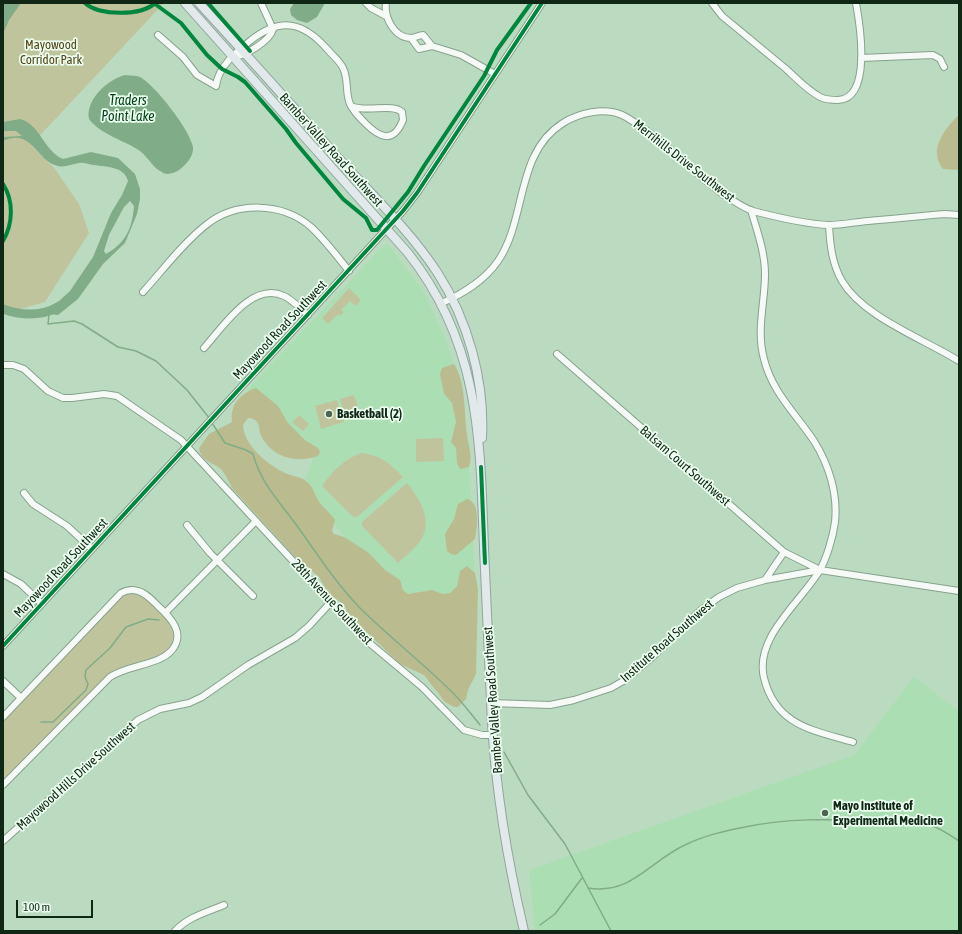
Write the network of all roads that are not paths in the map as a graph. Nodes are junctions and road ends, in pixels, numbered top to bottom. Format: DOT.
graph roads {
  1 [pos="185,3"];
  2 [pos="199,3"];
  3 [pos="261,3"];
  4 [pos="366,3"];
  5 [pos="386,3"];
  6 [pos="542,3"];
  7 [pos="712,3"];
  8 [pos="856,3"];
  9 [pos="386,16"];
  10 [pos="273,29"];
  11 [pos="158,35"];
  12 [pos="411,38"];
  13 [pos="432,46"];
  14 [pos="243,52"];
  15 [pos="233,57"];
  16 [pos="861,58"];
  17 [pos="944,67"];
  18 [pos="495,74"];
  19 [pos="351,106"];
  20 [pos="751,210"];
  21 [pos="959,215"];
  22 [pos="395,220"];
  23 [pos="829,225"];
  24 [pos="388,229"];
  25 [pos="349,271"];
  26 [pos="143,292"];
  27 [pos="452,299"];
  28 [pos="442,303"];
  29 [pos="308,315"];
  30 [pos="204,348"];
  31 [pos="557,354"];
  32 [pos="959,361"];
  33 [pos="3,364"];
  34 [pos="187,446"];
  35 [pos="481,467"];
  36 [pos="24,493"];
  37 [pos="256,521"];
  38 [pos="188,525"];
  39 [pos="92,549"];
  40 [pos="784,552"];
  41 [pos="217,561"];
  42 [pos="820,570"];
  43 [pos="3,574"];
  44 [pos="765,580"];
  45 [pos="959,591"];
  46 [pos="253,596"];
  47 [pos="331,602"];
  48 [pos="42,604"];
  49 [pos="165,613"];
  50 [pos="3,646"];
  51 [pos="3,681"];
  52 [pos="22,698"];
  53 [pos="491,703"];
  54 [pos="3,717"];
  55 [pos="493,734"];
  56 [pos="853,742"];
  57 [pos="3,785"];
  58 [pos="3,841"];
  59 [pos="224,905"];
  60 [pos="175,931"];
  61 [pos="524,931"];
  1 -- 15 [label="main road, Bamber Valley Road Southwest"];
  2 -- 14 [label="main road, Bamber Valley Road Southwest"];
  3 -- 10 [label="street"];
  4 -- 9 [label="street"];
  5 -- 9 [label="street"];
  6 -- 18 [label="street, Mayowood Road Southwest"];
  7 -- 16 [label="street"];
  8 -- 16 [label="street"];
  9 -- 12 [label="street"];
  10 -- 14 [label="street"];
  10 -- 19 [label="street"];
  11 -- 15 [label="street"];
  12 -- 13 [label="street"];
  12 -- 13 [label="street"];
  13 -- 18 [label="street"];
  14 -- 15 [label="street"];
  14 -- 22 [label="main road, Bamber Valley Road Southwest"];
  15 -- 24 [label="main road, Bamber Valley Road Southwest"];
  16 -- 17 [label="street"];
  18 -- 22 [label="street, Mayowood Road Southwest"];
  19 -- 19 [label="street"];
  20 -- 23 [label="street, Merrihills Drive Southwest"];
  20 -- 27 [label="street, Merrihills Drive Southwest"];
  20 -- 42 [label="street"];
  21 -- 23 [label="street, Merrihills Drive Southwest"];
  22 -- 24 [label="street, Mayowood Road Southwest"];
  22 -- 27 [label="main road, Bamber Valley Road Southwest"];
  23 -- 32 [label="street"];
  24 -- 25 [label="street, Mayowood Road Southwest"];
  24 -- 28 [label="main road, Bamber Valley Road Southwest"];
  25 -- 26 [label="street"];
  25 -- 29 [label="street, Mayowood Road Southwest"];
  27 -- 28 [label="street, Merrihills Drive Southwest"];
  27 -- 35 [label="main road, Bamber Valley Road Southwest"];
  28 -- 35 [label="main road, Bamber Valley Road Southwest"];
  29 -- 30 [label="street"];
  29 -- 34 [label="street, Mayowood Road Southwest"];
  31 -- 40 [label="street, Balsam Court Southwest"];
  33 -- 34 [label="street, 28th Avenue Southwest"];
  34 -- 37 [label="street, 28th Avenue Southwest"];
  34 -- 39 [label="street, Mayowood Road Southwest"];
  35 -- 53 [label="main road, Bamber Valley Road Southwest"];
  36 -- 39 [label="street"];
  37 -- 41 [label="street"];
  37 -- 47 [label="street, 28th Avenue Southwest"];
  38 -- 41 [label="street"];
  39 -- 48 [label="street, Mayowood Road Southwest"];
  40 -- 42 [label="street, Balsam Court Southwest"];
  40 -- 44 [label="street"];
  41 -- 46 [label="street"];
  41 -- 49 [label="street"];
  42 -- 44 [label="street, Institute Road Southwest"];
  42 -- 45 [label="street, Institute Road Southwest"];
  42 -- 56 [label="street"];
  43 -- 48 [label="street"];
  44 -- 53 [label="street, Institute Road Southwest"];
  47 -- 55 [label="street, 28th Avenue Southwest"];
  47 -- 58 [label="street, Mayowood Hills Drive Southwest"];
  48 -- 50 [label="street, Mayowood Road Southwest"];
  49 -- 52 [label="street"];
  49 -- 57 [label="street"];
  51 -- 52 [label="street"];
  52 -- 54 [label="street"];
  53 -- 55 [label="main road, Bamber Valley Road Southwest"];
  55 -- 61 [label="main road, Bamber Valley Road Southwest"];
  59 -- 60 [label="street"];
}
